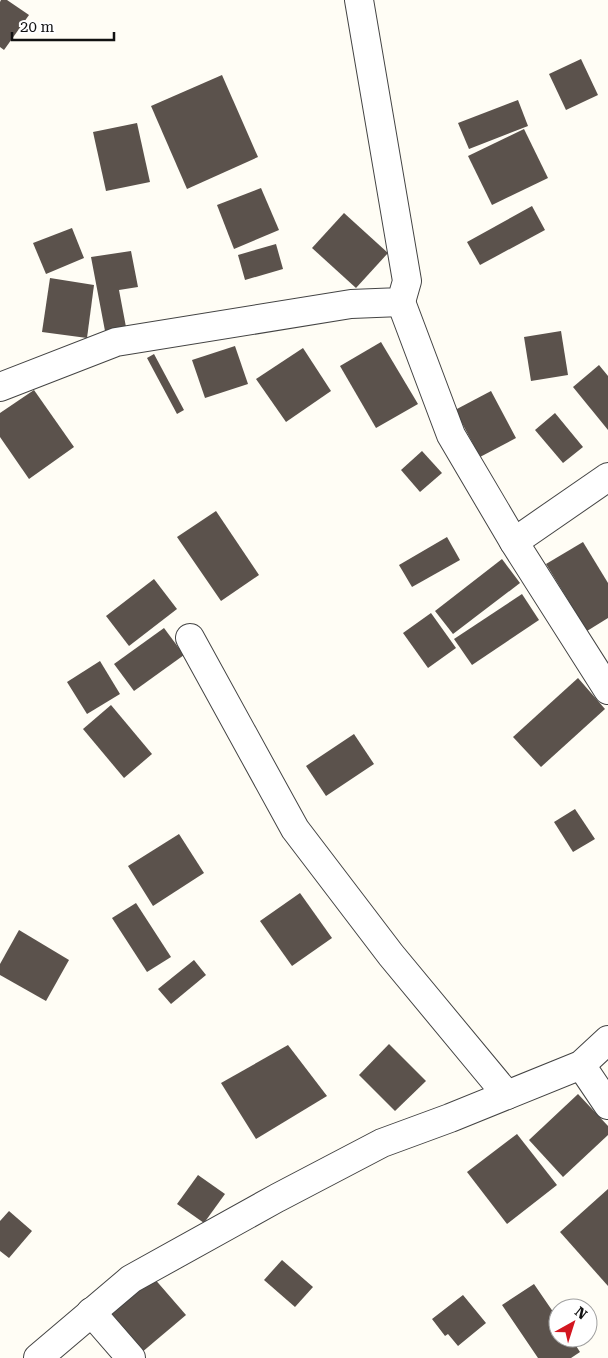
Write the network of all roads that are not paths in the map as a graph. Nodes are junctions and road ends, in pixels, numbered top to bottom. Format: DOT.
graph roads {
  1 [pos="359,0"];
  2 [pos="401,302"];
  3 [pos="0,387"];
  4 [pos="608,477"];
  5 [pos="514,542"];
  6 [pos="190,638"];
  7 [pos="608,690"];
  8 [pos="608,1040"];
  9 [pos="581,1065"];
  10 [pos="507,1095"];
  11 [pos="608,1105"];
  12 [pos="90,1312"];
  13 [pos="38,1358"];
  14 [pos="131,1358"];
  1 -- 2 [label="street"];
  2 -- 3 [label="street"];
  2 -- 5 [label="street"];
  4 -- 5 [label="street"];
  5 -- 7 [label="street"];
  6 -- 10 [label="street"];
  8 -- 9 [label="street"];
  9 -- 10 [label="street"];
  9 -- 11 [label="street"];
  10 -- 12 [label="street"];
  12 -- 13 [label="street"];
  12 -- 14 [label="street"];
}
